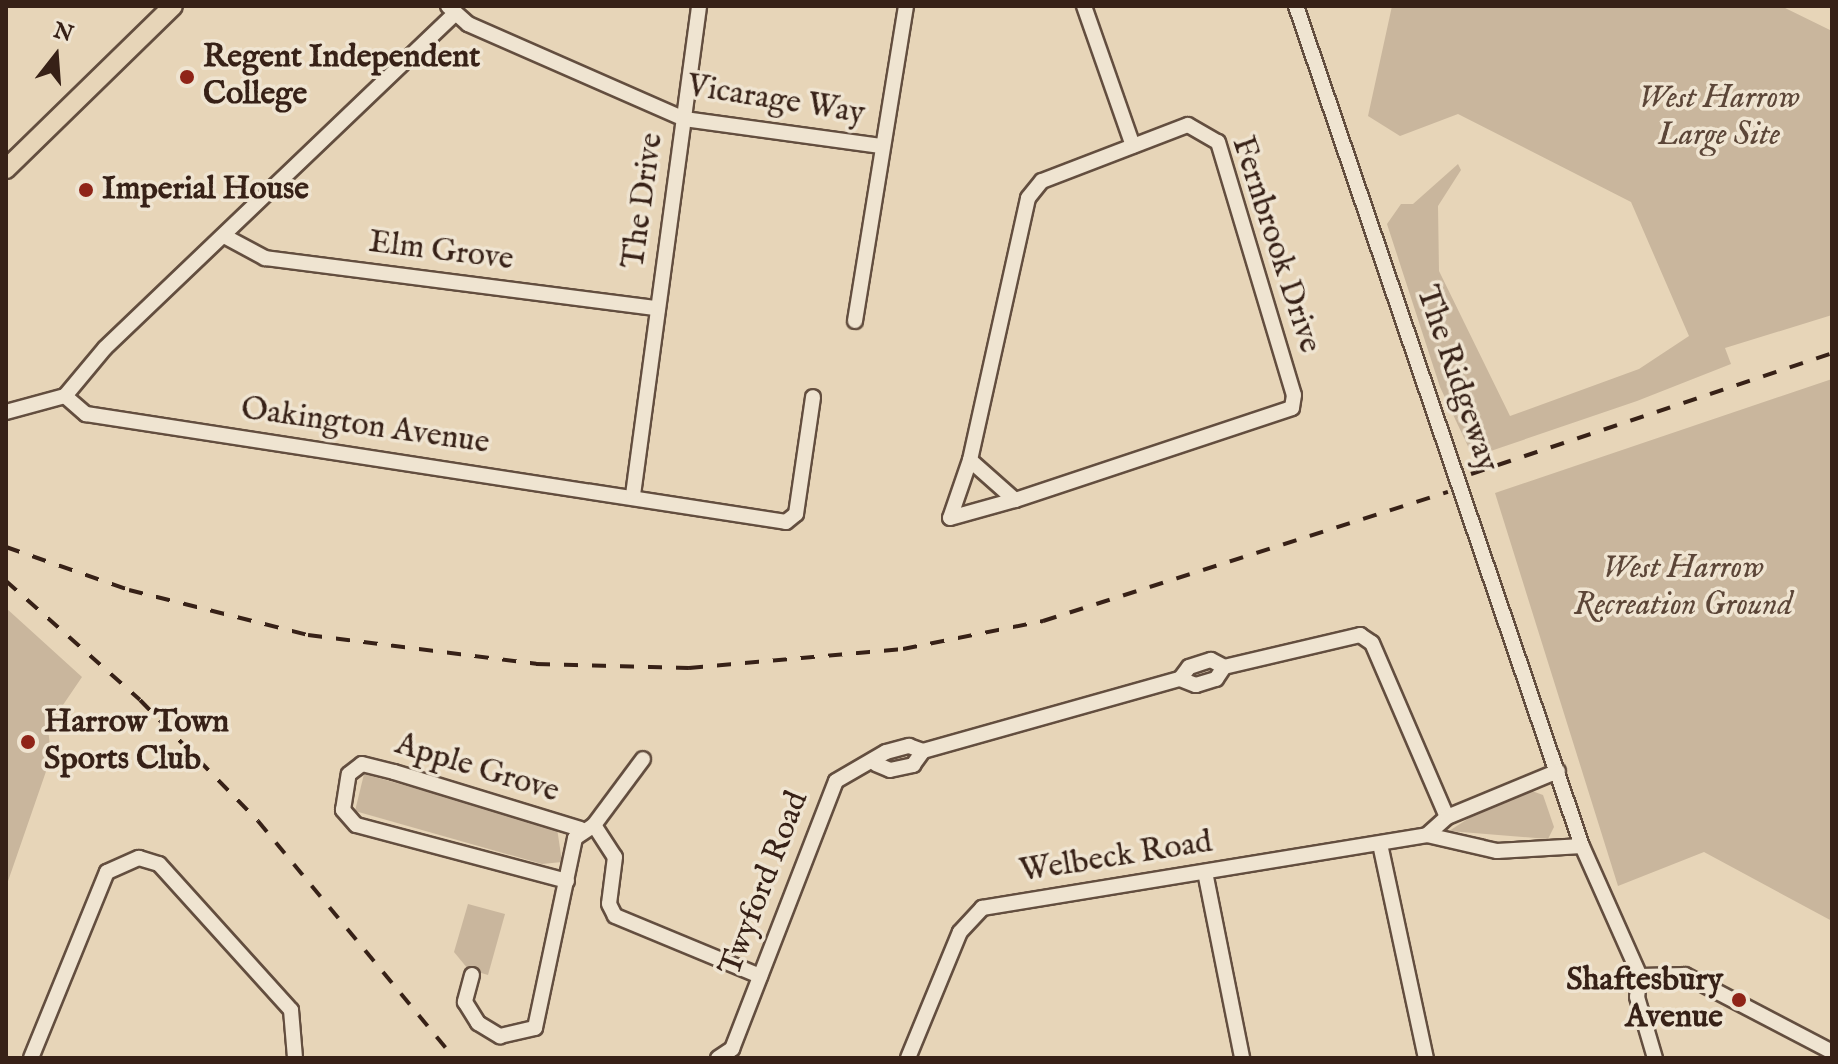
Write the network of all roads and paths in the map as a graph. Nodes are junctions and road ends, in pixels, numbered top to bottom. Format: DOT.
graph roads {
  1 [pos="699,6"];
  2 [pos="906,6"];
  3 [pos="1084,6"];
  4 [pos="1296,6"];
  5 [pos="177,8"];
  6 [pos="451,10"];
  7 [pos="684,119"];
  8 [pos="881,146"];
  9 [pos="1133,146"];
  10 [pos="6,169"];
  11 [pos="224,236"];
  12 [pos="658,308"];
  13 [pos="855,321"];
  14 [pos="65,396"];
  15 [pos="813,397"];
  16 [pos="8,412"];
  17 [pos="970,460"];
  18 [pos="633,495"];
  19 [pos="1015,500"];
  20 [pos="643,759"];
  21 [pos="1558,771"];
  22 [pos="1447,817"];
  23 [pos="588,827"];
  24 [pos="1427,835"];
  25 [pos="1380,844"];
  26 [pos="1582,846"];
  27 [pos="1205,872"];
  28 [pos="567,881"];
  29 [pos="472,975"];
  30 [pos="760,976"];
  31 [pos="1640,976"];
  32 [pos="1832,1052"];
  33 [pos="734,1054"];
  34 [pos="31,1058"];
  35 [pos="295,1058"];
  36 [pos="718,1058"];
  37 [pos="908,1058"];
  38 [pos="1242,1058"];
  39 [pos="1426,1058"];
  40 [pos="1655,1058"];
  1 -- 7 [label="street, The Drive"];
  2 -- 8 [label="street"];
  3 -- 9 [label="street"];
  4 -- 21 [label="street, The Ridgeway"];
  5 -- 10 [label="main road"];
  6 -- 7 [label="street, Vicarage Way"];
  6 -- 11 [label="street"];
  7 -- 8 [label="street, Vicarage Way"];
  7 -- 12 [label="street, The Drive"];
  8 -- 13 [label="street"];
  9 -- 17 [label="street, Fernbrook Drive"];
  9 -- 19 [label="street, Fernbrook Drive"];
  11 -- 12 [label="street, Elm Grove"];
  11 -- 14 [label="street"];
  12 -- 18 [label="street, The Drive"];
  14 -- 16 [label="street"];
  14 -- 18 [label="street, Oakington Avenue"];
  15 -- 18 [label="street, Oakington Avenue"];
  17 -- 19 [label="street"];
  17 -- 19 [label="street, Fernbrook Drive"];
  20 -- 23 [label="street, Apple Grove"];
  21 -- 22 [label="street"];
  21 -- 26 [label="street"];
  22 -- 24 [label="street"];
  22 -- 30 [label="street, Twyford Road"];
  23 -- 28 [label="street"];
  23 -- 28 [label="street, Apple Grove"];
  23 -- 30 [label="street"];
  24 -- 25 [label="street, Welbeck Road"];
  24 -- 26 [label="street, Welbeck Road"];
  25 -- 27 [label="street, Welbeck Road"];
  25 -- 39 [label="street"];
  26 -- 31 [label="street"];
  27 -- 37 [label="street, Welbeck Road"];
  27 -- 38 [label="street"];
  28 -- 29 [label="street"];
  30 -- 33 [label="street, Twyford Road"];
  31 -- 32 [label="street"];
  31 -- 40 [label="street"];
  33 -- 36 [label="street, Twyford Road"];
  34 -- 35 [label="street"];
}
